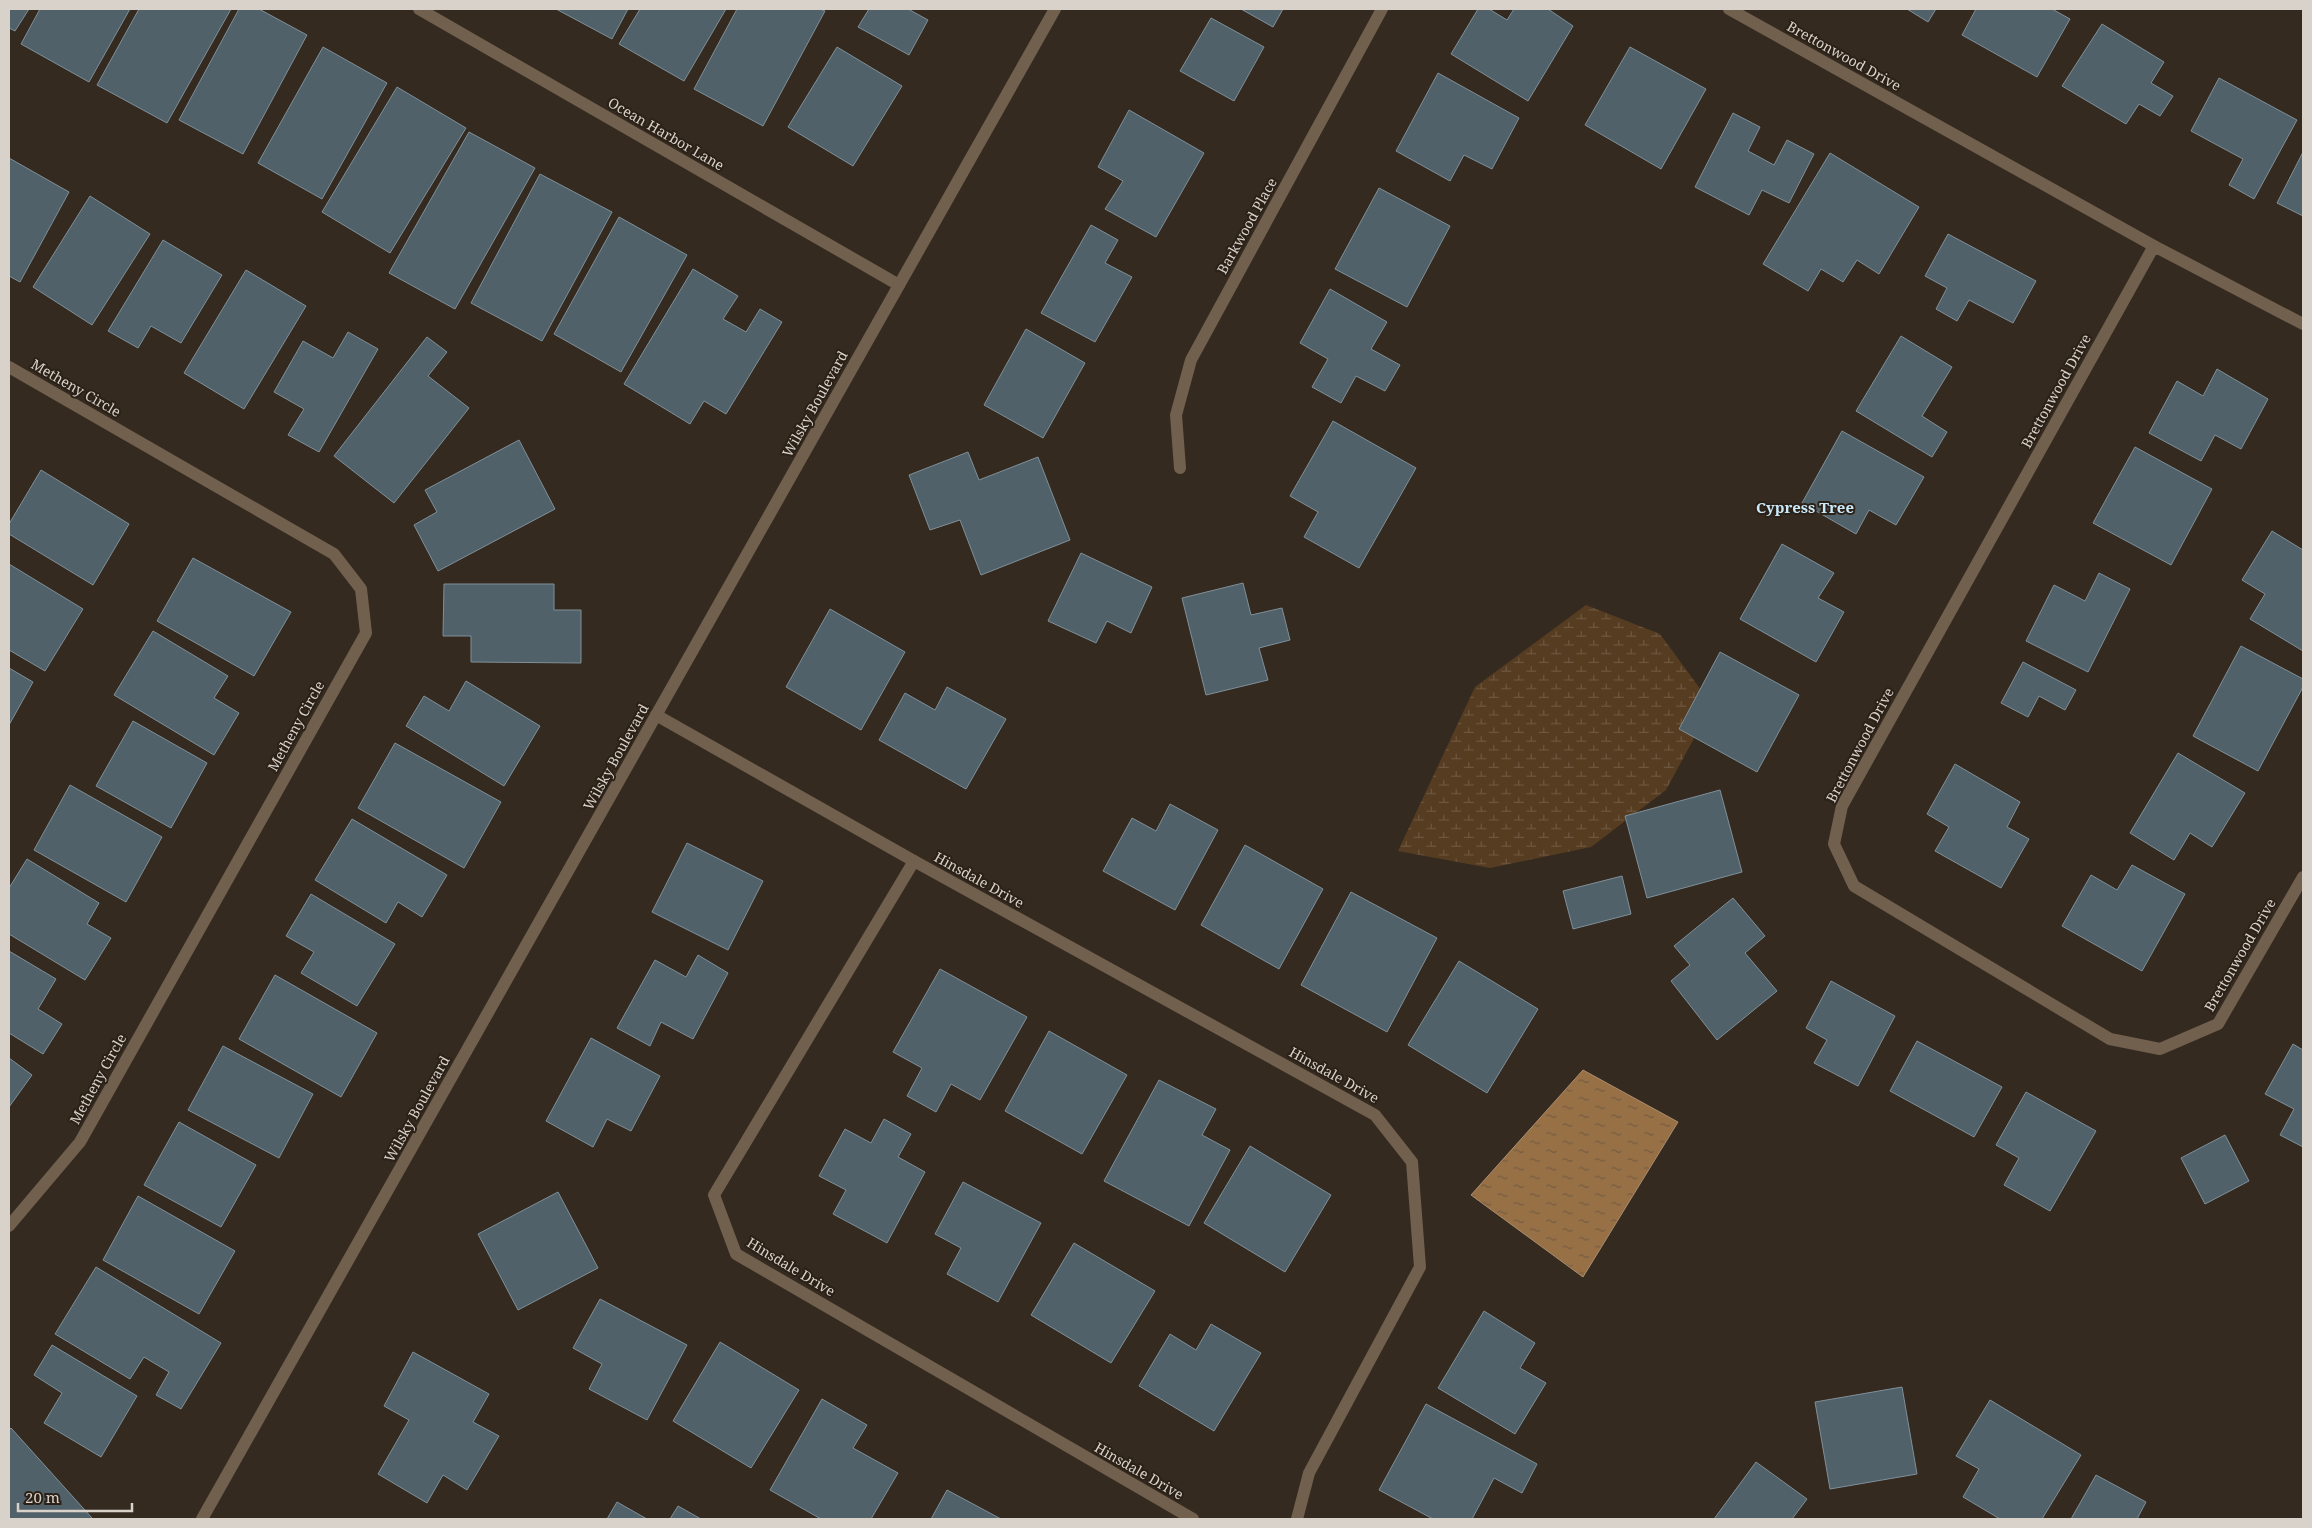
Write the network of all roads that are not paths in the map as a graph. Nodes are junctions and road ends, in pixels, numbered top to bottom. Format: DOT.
graph roads {
  1 [pos="419,9"];
  2 [pos="1055,9"];
  3 [pos="1382,9"];
  4 [pos="1729,9"];
  5 [pos="2154,246"];
  6 [pos="899,285"];
  7 [pos="2303,324"];
  8 [pos="9,367"];
  9 [pos="1180,468"];
  10 [pos="656,715"];
  11 [pos="914,861"];
  12 [pos="2303,877"];
  13 [pos="9,1226"];
  14 [pos="202,1519"];
  15 [pos="1193,1519"];
  16 [pos="1297,1519"];
  1 -- 6 [label="street, Ocean Harbor Lane"];
  2 -- 6 [label="street, Wilsky Boulevard"];
  3 -- 9 [label="street, Barkwood Place"];
  4 -- 5 [label="street, Brettonwood Drive"];
  5 -- 7 [label="street, Brettonwood Drive"];
  5 -- 12 [label="street, Brettonwood Drive"];
  6 -- 10 [label="street, Wilsky Boulevard"];
  8 -- 13 [label="street, Metheny Circle"];
  10 -- 11 [label="street, Hinsdale Drive"];
  10 -- 14 [label="street, Wilsky Boulevard"];
  11 -- 15 [label="street, Hinsdale Drive"];
  11 -- 16 [label="street, Hinsdale Drive"];
}
